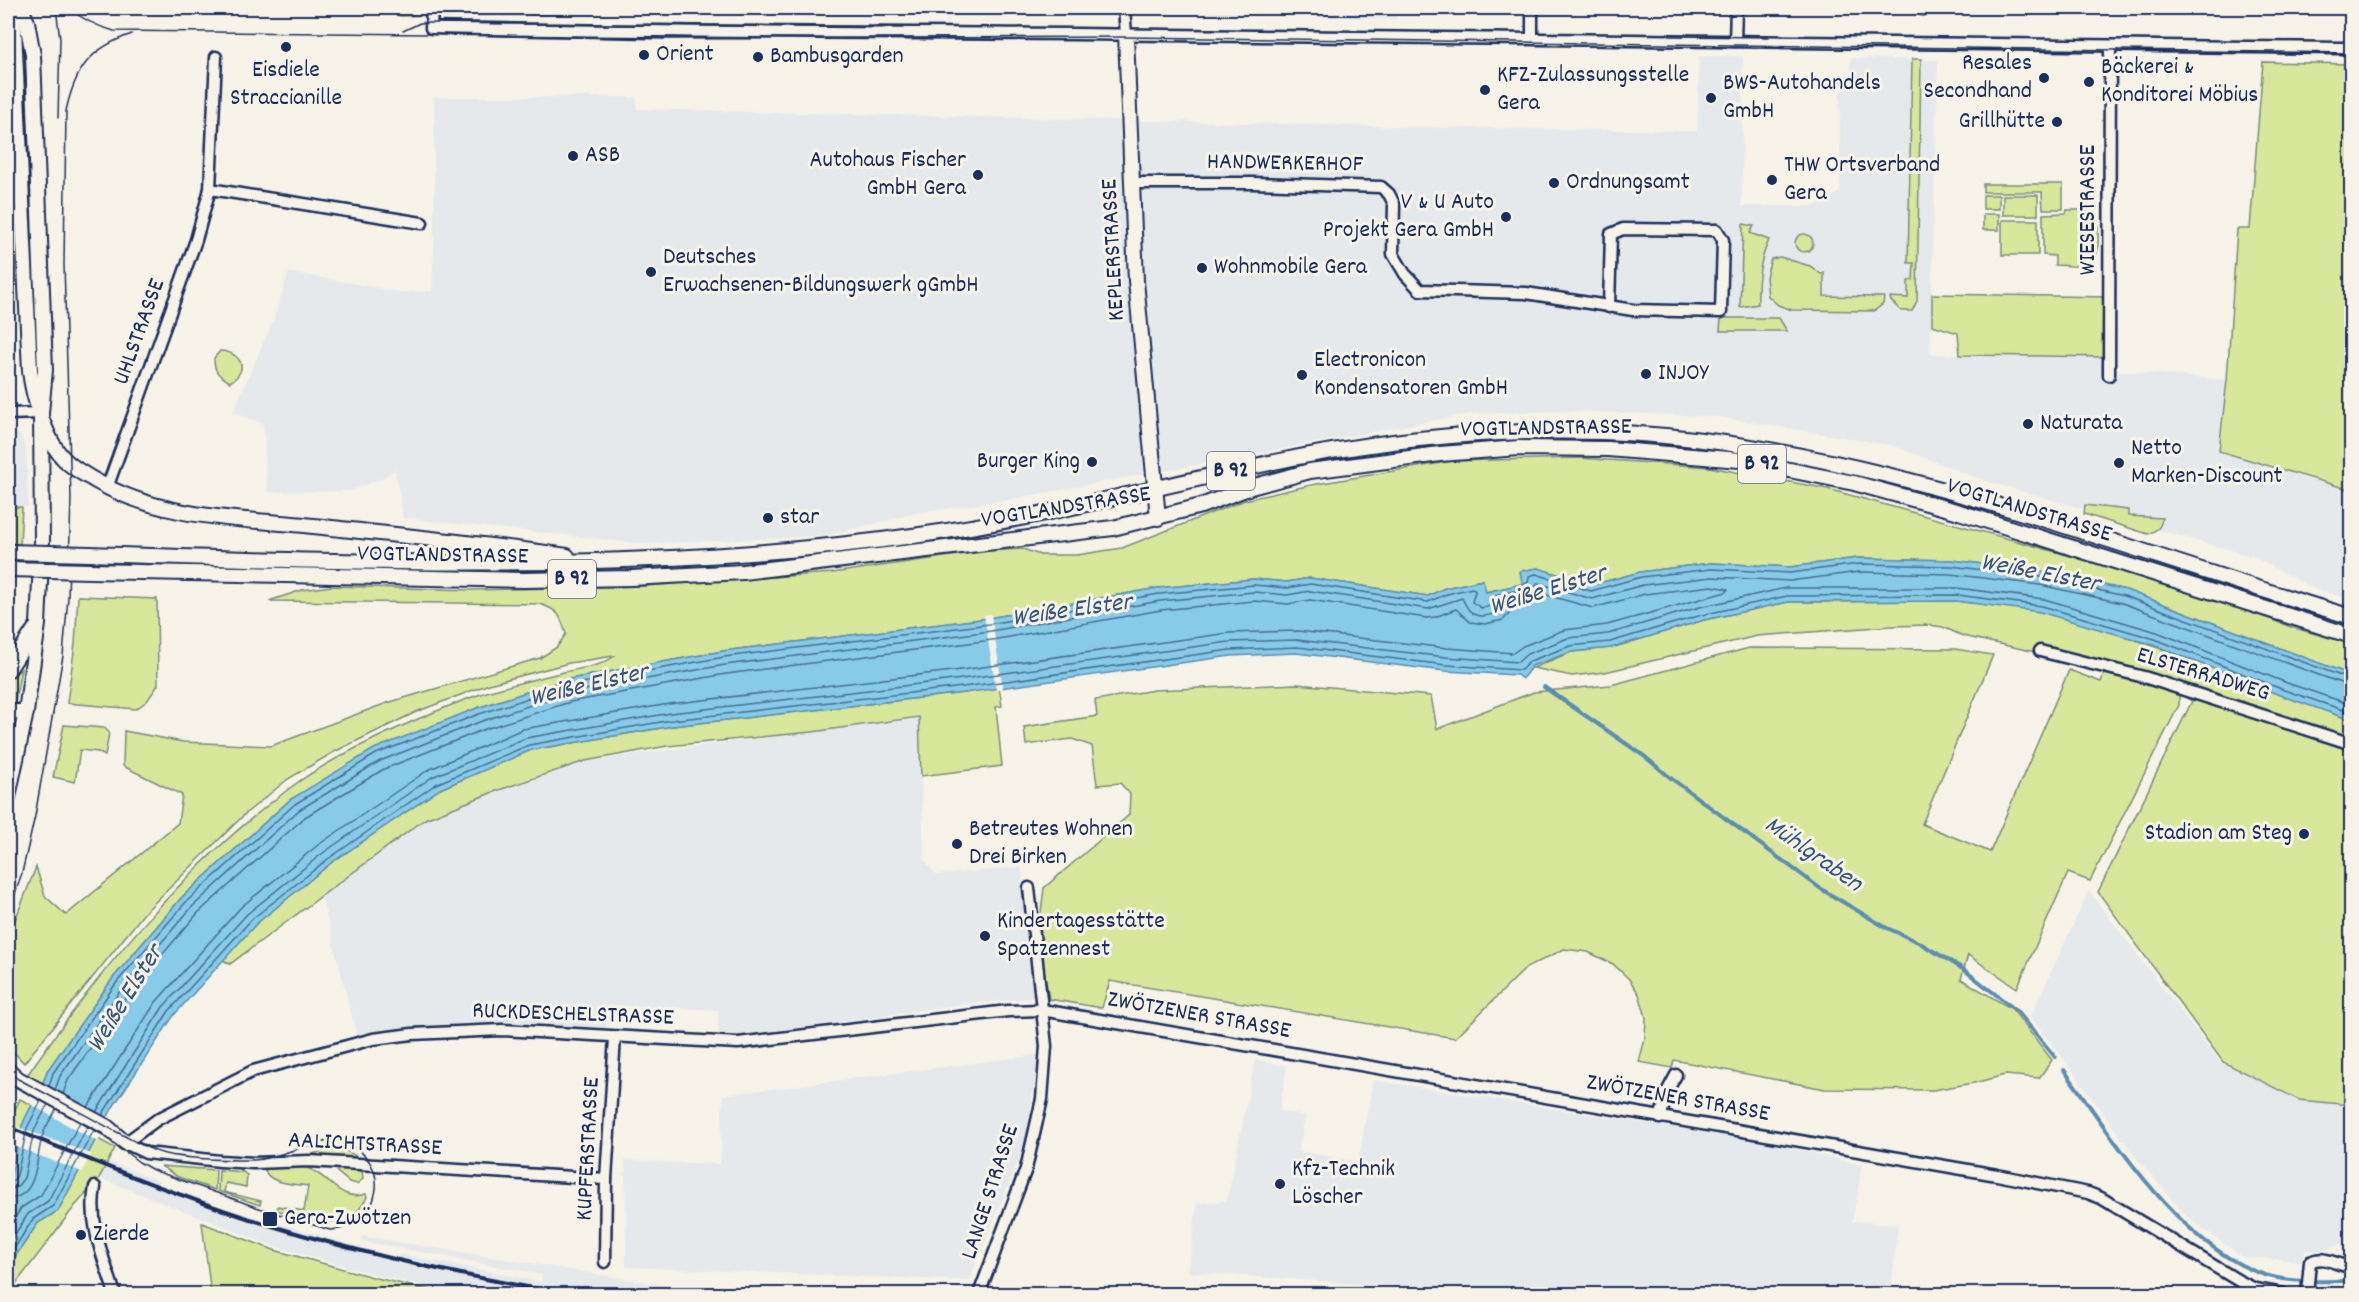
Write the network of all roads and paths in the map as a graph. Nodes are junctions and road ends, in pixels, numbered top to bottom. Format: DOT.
graph roads {
  1 [pos="13,8"];
  2 [pos="21,8"];
  3 [pos="432,8"];
  4 [pos="1124,8"];
  5 [pos="1532,8"];
  6 [pos="1736,8"];
  7 [pos="1126,34"];
  8 [pos="1532,38"];
  9 [pos="1735,41"];
  10 [pos="2110,46"];
  11 [pos="2352,48"];
  12 [pos="216,57"];
  13 [pos="1133,183"];
  14 [pos="210,189"];
  15 [pos="422,223"];
  16 [pos="1609,307"];
  17 [pos="2109,375"];
  18 [pos="41,412"];
  19 [pos="8,414"];
  20 [pos="107,488"];
  21 [pos="1154,490"];
  22 [pos="1158,518"];
  23 [pos="8,552"];
  24 [pos="603,562"];
  25 [pos="8,569"];
  26 [pos="2352,617"];
  27 [pos="38,624"];
  28 [pos="2352,636"];
  29 [pos="2040,651"];
  30 [pos="8,670"];
  31 [pos="8,712"];
  32 [pos="26,712"];
  33 [pos="2352,744"];
  34 [pos="8,796"];
  35 [pos="1029,888"];
  36 [pos="1042,1010"];
  37 [pos="615,1037"];
  38 [pos="8,1070"];
  39 [pos="1676,1075"];
  40 [pos="17,1085"];
  41 [pos="1660,1118"];
  42 [pos="125,1143"];
  43 [pos="606,1179"];
  44 [pos="95,1187"];
  45 [pos="605,1262"];
  46 [pos="2352,1267"];
  47 [pos="2307,1291"];
  48 [pos="115,1294"];
  49 [pos="979,1294"];
  50 [pos="2283,1294"];
  1 -- 18 [label="main road"];
  2 -- 18 [label="main road"];
  3 -- 7 [label="street"];
  4 -- 7 [label="street, KEPLERSTRASSE"];
  5 -- 8 [label="street"];
  6 -- 9 [label="street"];
  7 -- 8 [label="street"];
  7 -- 13 [label="main road, KEPLERSTRASSE"];
  8 -- 9 [label="street"];
  9 -- 10 [label="street"];
  10 -- 11 [label="street"];
  10 -- 17 [label="street, WIESESTRASSE"];
  12 -- 14 [label="street, UHLSTRASSE"];
  13 -- 16 [label="street, HANDWERKERHOF"];
  13 -- 21 [label="main road, KEPLERSTRASSE"];
  14 -- 15 [label="street"];
  14 -- 20 [label="street, UHLSTRASSE"];
  16 -- 16 [label="street, HANDWERKERHOF"];
  18 -- 19 [label="street"];
  18 -- 20 [label="main road"];
  18 -- 27 [label="main road"];
  20 -- 24 [label="main road"];
  21 -- 22 [label="main road, KEPLERSTRASSE"];
  21 -- 24 [label="main road, VOGTLANDSTRASSE / B 92"];
  21 -- 26 [label="main road, VOGTLANDSTRASSE / B 92"];
  22 -- 25 [label="main road, VOGTLANDSTRASSE / B 92, bridge"];
  22 -- 28 [label="main road, VOGTLANDSTRASSE / B 92"];
  23 -- 24 [label="main road, VOGTLANDSTRASSE / B 92, bridge"];
  27 -- 30 [label="main road"];
  27 -- 32 [label="main road"];
  29 -- 33 [label="street, ELSTERRADWEG"];
  31 -- 32 [label="main road"];
  32 -- 34 [label="main road"];
  35 -- 36 [label="street, LANGE STRASSE"];
  36 -- 37 [label="street, RUCKDESCHELSTRASSE"];
  36 -- 41 [label="street, ZWÖTZENER STRASSE"];
  36 -- 49 [label="street, LANGE STRASSE"];
  37 -- 42 [label="street, RUCKDESCHELSTRASSE"];
  37 -- 43 [label="street, KUPFERSTRASSE"];
  38 -- 40 [label="main road"];
  39 -- 41 [label="street"];
  40 -- 42 [label="main road"];
  41 -- 50 [label="street, ZWÖTZENER STRASSE"];
  42 -- 43 [label="street, AALICHTSTRASSE"];
  43 -- 45 [label="street, KUPFERSTRASSE"];
  44 -- 48 [label="street"];
  46 -- 47 [label="street"];
}
